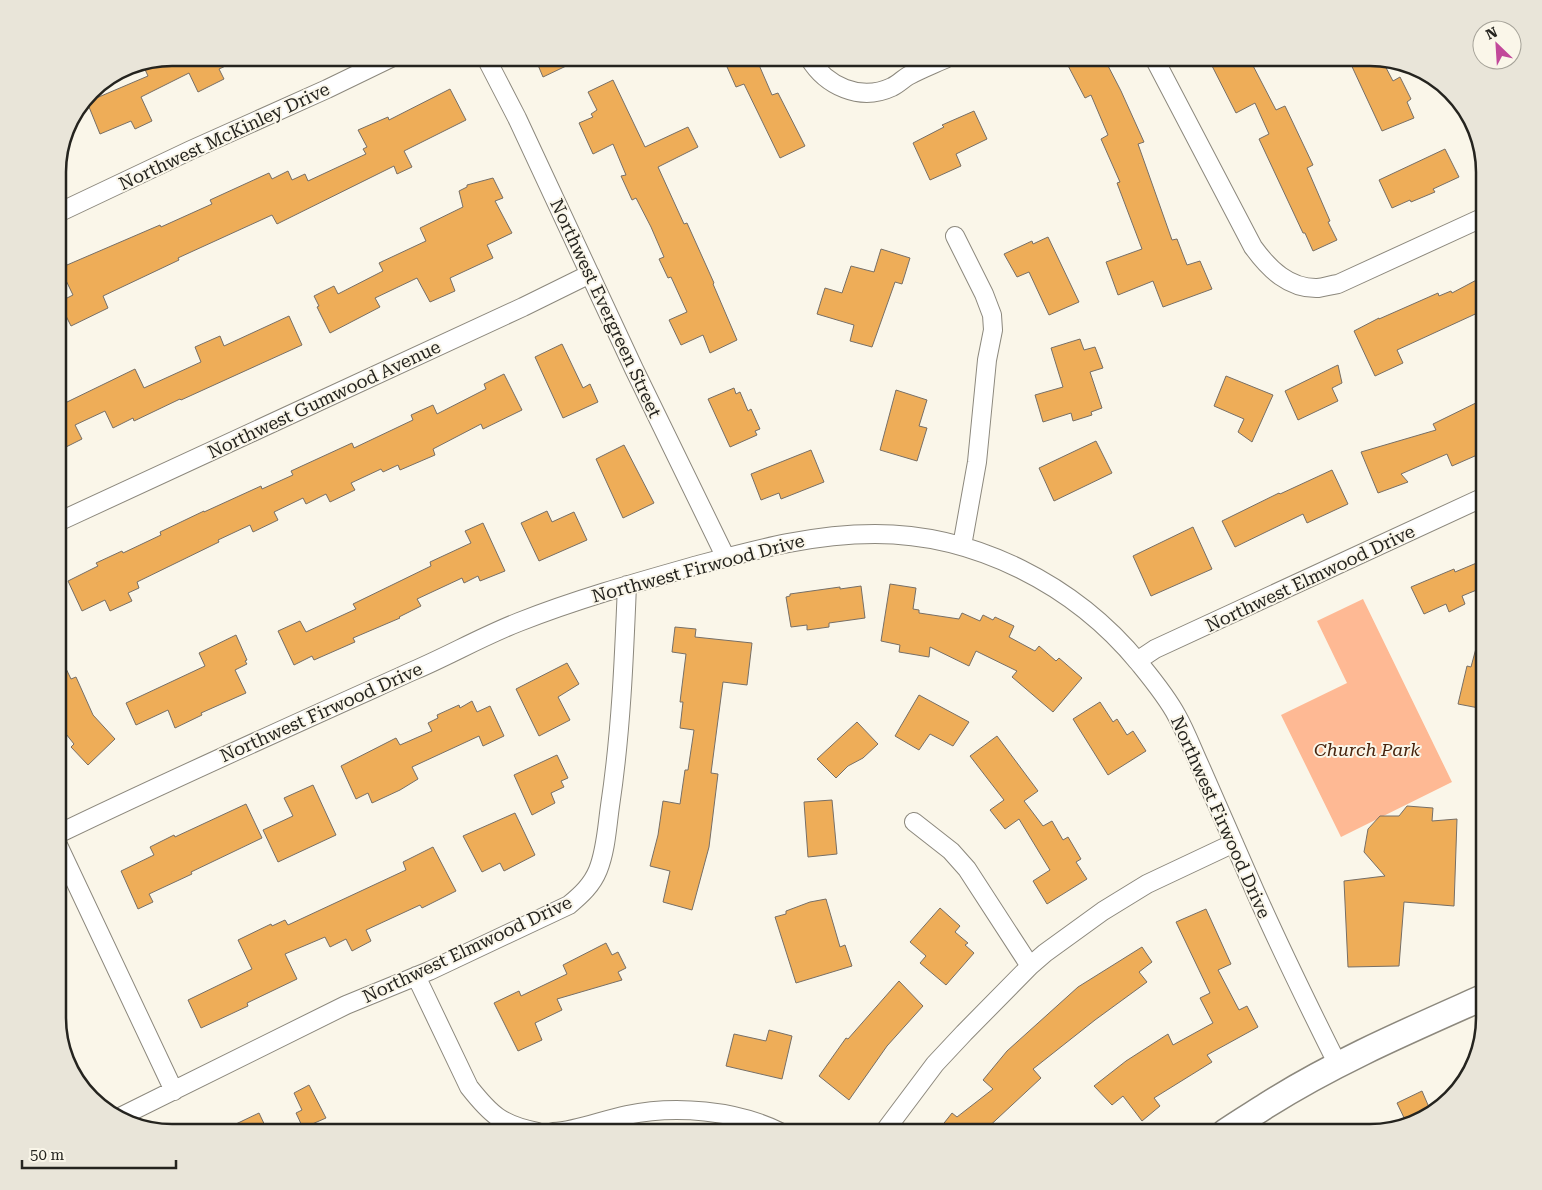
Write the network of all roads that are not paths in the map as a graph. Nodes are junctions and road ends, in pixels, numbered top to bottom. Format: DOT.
graph roads {
  1 [pos="374,66"];
  2 [pos="490,66"];
  3 [pos="815,66"];
  4 [pos="930,66"];
  5 [pos="1158,66"];
  6 [pos="66,209"];
  7 [pos="1476,221"];
  8 [pos="955,236"];
  9 [pos="590,274"];
  10 [pos="1476,501"];
  11 [pos="66,518"];
  12 [pos="962,546"];
  13 [pos="726,558"];
  14 [pos="627,585"];
  15 [pos="1138,661"];
  16 [pos="914,822"];
  17 [pos="66,830"];
  18 [pos="1234,842"];
  19 [pos="66,862"];
  20 [pos="1030,966"];
  21 [pos="416,976"];
  22 [pos="1476,1001"];
  23 [pos="1338,1065"];
  24 [pos="174,1091"];
  25 [pos="127,1114"];
  26 [pos="509,1124"];
  27 [pos="595,1124"];
  28 [pos="755,1124"];
  29 [pos="890,1124"];
  30 [pos="1238,1124"];
  1 -- 6 [label="street, Northwest McKinley Drive"];
  2 -- 9 [label="street, Northwest Evergreen Street"];
  3 -- 4 [label="street"];
  5 -- 7 [label="street"];
  8 -- 12 [label="street"];
  9 -- 11 [label="street, Northwest Gumwood Avenue"];
  9 -- 13 [label="street, Northwest Evergreen Street"];
  10 -- 15 [label="street, Northwest Elmwood Drive"];
  12 -- 13 [label="street, Northwest Firwood Drive"];
  12 -- 15 [label="street, Northwest Firwood Drive"];
  13 -- 14 [label="street, Northwest Firwood Drive"];
  14 -- 17 [label="street, Northwest Firwood Drive"];
  14 -- 21 [label="street, Northwest Elmwood Drive"];
  15 -- 18 [label="street, Northwest Firwood Drive"];
  16 -- 20 [label="street"];
  18 -- 20 [label="street"];
  18 -- 23 [label="street, Northwest Firwood Drive"];
  19 -- 24 [label="street"];
  20 -- 29 [label="street"];
  21 -- 24 [label="street, Northwest Elmwood Drive"];
  21 -- 26 [label="street"];
  22 -- 23 [label="main road"];
  23 -- 30 [label="main road"];
  24 -- 25 [label="street, Northwest Elmwood Drive"];
  27 -- 28 [label="street"];
}
